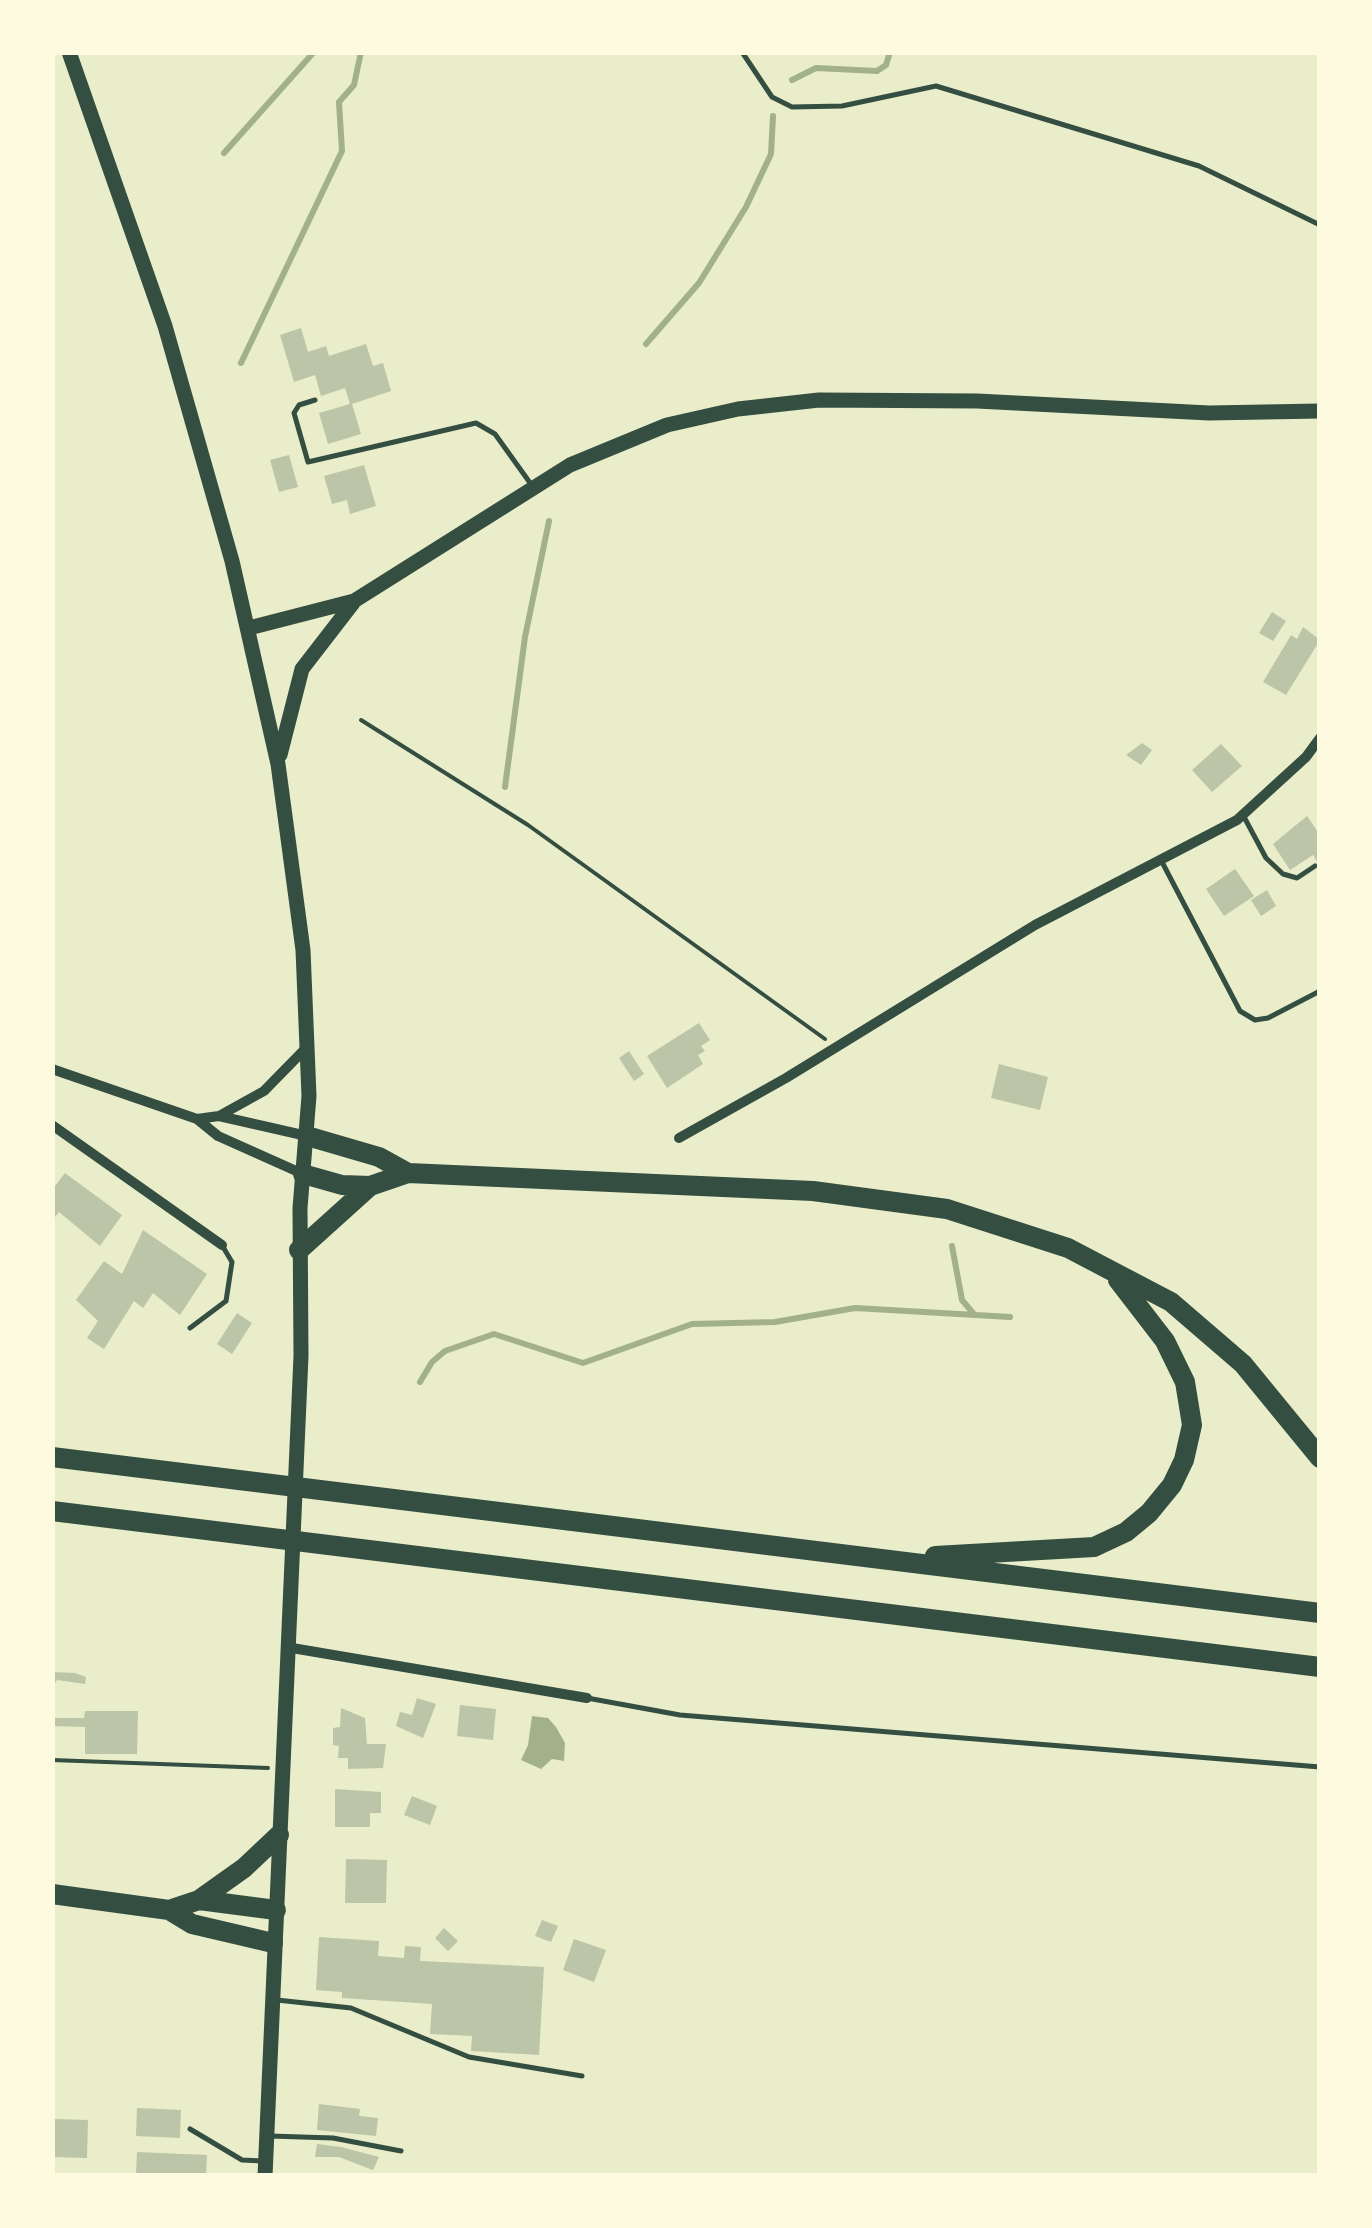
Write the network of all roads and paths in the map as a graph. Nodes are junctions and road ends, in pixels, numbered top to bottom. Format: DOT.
graph roads {
  1 [pos="69,52"];
  2 [pos="742,52"];
  3 [pos="1320,224"];
  4 [pos="315,400"];
  5 [pos="1320,411"];
  6 [pos="533,486"];
  7 [pos="354,602"];
  8 [pos="248,628"];
  9 [pos="361,720"];
  10 [pos="1320,738"];
  11 [pos="278,764"];
  12 [pos="1243,815"];
  13 [pos="1162,862"];
  14 [pos="1314,866"];
  15 [pos="1320,991"];
  16 [pos="309,1046"];
  17 [pos="837,1048"];
  18 [pos="52,1069"];
  19 [pos="220,1116"];
  20 [pos="196,1119"];
  21 [pos="52,1125"];
  22 [pos="307,1136"];
  23 [pos="679,1138"];
  24 [pos="408,1173"];
  25 [pos="303,1174"];
  26 [pos="370,1186"];
  27 [pos="222,1245"];
  28 [pos="299,1250"];
  29 [pos="1110,1270"];
  30 [pos="190,1328"];
  31 [pos="52,1456"];
  32 [pos="1320,1458"];
  33 [pos="52,1511"];
  34 [pos="870,1558"];
  35 [pos="1320,1613"];
  36 [pos="292,1648"];
  37 [pos="1320,1667"];
  38 [pos="587,1698"];
  39 [pos="52,1760"];
  40 [pos="1320,1767"];
  41 [pos="284,1769"];
  42 [pos="279,1835"];
  43 [pos="52,1894"];
  44 [pos="199,1900"];
  45 [pos="169,1910"];
  46 [pos="276,1910"];
  47 [pos="274,1943"];
  48 [pos="271,1999"];
  49 [pos="582,2076"];
  50 [pos="190,2129"];
  51 [pos="267,2136"];
  52 [pos="401,2151"];
  53 [pos="266,2168"];
  1 -- 8 [label="main road"];
  2 -- 3 [label="lane"];
  4 -- 6 [label="lane"];
  5 -- 6 [label="main road"];
  6 -- 7 [label="main road"];
  7 -- 8 [label="main road"];
  7 -- 11 [label="main road"];
  8 -- 11 [label="main road"];
  9 -- 17 [label="path"];
  10 -- 12 [label="street"];
  11 -- 16 [label="main road"];
  12 -- 13 [label="street"];
  12 -- 14 [label="lane"];
  13 -- 15 [label="lane"];
  13 -- 17 [label="street"];
  16 -- 19 [label="street"];
  16 -- 22 [label="main road"];
  17 -- 23 [label="street"];
  18 -- 20 [label="street"];
  19 -- 20 [label="street"];
  19 -- 22 [label="street"];
  20 -- 25 [label="street"];
  21 -- 27 [label="street"];
  22 -- 24 [label="highway"];
  22 -- 25 [label="main road"];
  24 -- 26 [label="highway"];
  24 -- 29 [label="highway"];
  25 -- 26 [label="highway"];
  25 -- 28 [label="main road"];
  26 -- 28 [label="highway"];
  27 -- 30 [label="lane"];
  28 -- 36 [label="main road"];
  29 -- 32 [label="highway"];
  29 -- 34 [label="highway"];
  31 -- 34 [label="highway"];
  33 -- 37 [label="highway"];
  34 -- 35 [label="highway"];
  36 -- 38 [label="street"];
  36 -- 41 [label="main road"];
  38 -- 40 [label="lane"];
  39 -- 41 [label="path"];
  41 -- 42 [label="main road"];
  42 -- 44 [label="highway"];
  42 -- 46 [label="main road"];
  43 -- 45 [label="highway"];
  44 -- 45 [label="highway"];
  44 -- 46 [label="highway"];
  45 -- 47 [label="highway"];
  46 -- 47 [label="main road"];
  47 -- 48 [label="main road"];
  48 -- 49 [label="lane"];
  48 -- 51 [label="main road"];
  50 -- 53 [label="lane"];
  51 -- 52 [label="lane"];
  51 -- 53 [label="main road"];
}
